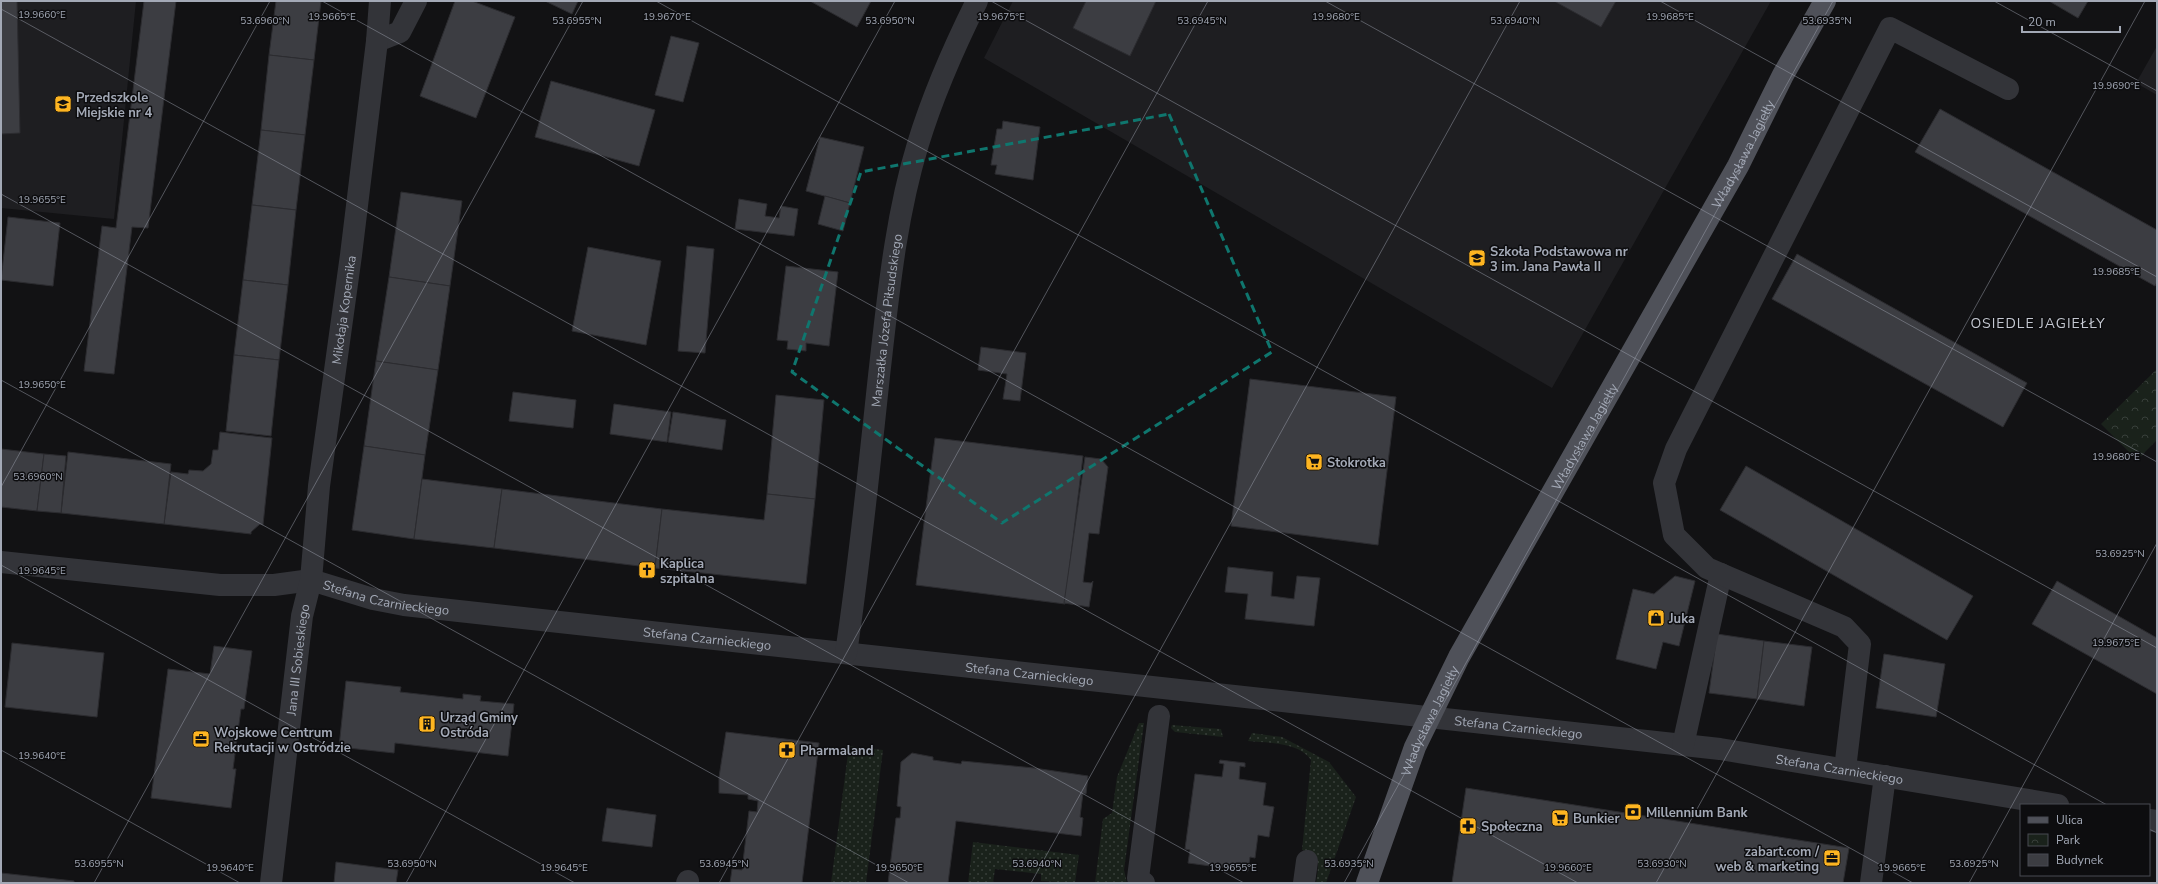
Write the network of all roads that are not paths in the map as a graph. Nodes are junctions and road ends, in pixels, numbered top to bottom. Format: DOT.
graph roads {
  1 [pos="380,1"];
  2 [pos="416,1"];
  3 [pos="977,1"];
  4 [pos="1825,1"];
  5 [pos="377,41"];
  6 [pos="2008,90"];
  7 [pos="1,562"];
  8 [pos="1721,574"];
  9 [pos="311,580"];
  10 [pos="846,653"];
  11 [pos="1159,716"];
  12 [pos="1429,717"];
  13 [pos="1683,745"];
  14 [pos="1845,769"];
  15 [pos="1885,776"];
  16 [pos="2052,804"];
  17 [pos="1307,861"];
  18 [pos="271,883"];
  19 [pos="1144,883"];
  20 [pos="1304,883"];
  21 [pos="1367,883"];
  22 [pos="1871,883"];
  1 -- 5 [label="street, Mikołaja Kopernika"];
  2 -- 5 [label="street"];
  3 -- 10 [label="street, Marszałka Józefa Piłsudskiego"];
  4 -- 12 [label="main road, Władysława Jagiełły"];
  5 -- 9 [label="street, Mikołaja Kopernika"];
  6 -- 8 [label="street"];
  7 -- 9 [label="street, Stefana Czarnieckiego"];
  8 -- 13 [label="street"];
  8 -- 14 [label="street"];
  9 -- 10 [label="street, Stefana Czarnieckiego"];
  9 -- 18 [label="street, Jana III Sobieskiego"];
  10 -- 12 [label="street, Stefana Czarnieckiego"];
  11 -- 19 [label="street"];
  12 -- 13 [label="street, Stefana Czarnieckiego"];
  12 -- 21 [label="main road, Władysława Jagiełły"];
  13 -- 14 [label="street, Stefana Czarnieckiego"];
  14 -- 15 [label="street, Stefana Czarnieckiego"];
  15 -- 16 [label="street, Stefana Czarnieckiego"];
  15 -- 22 [label="street"];
  17 -- 20 [label="street"];
}
